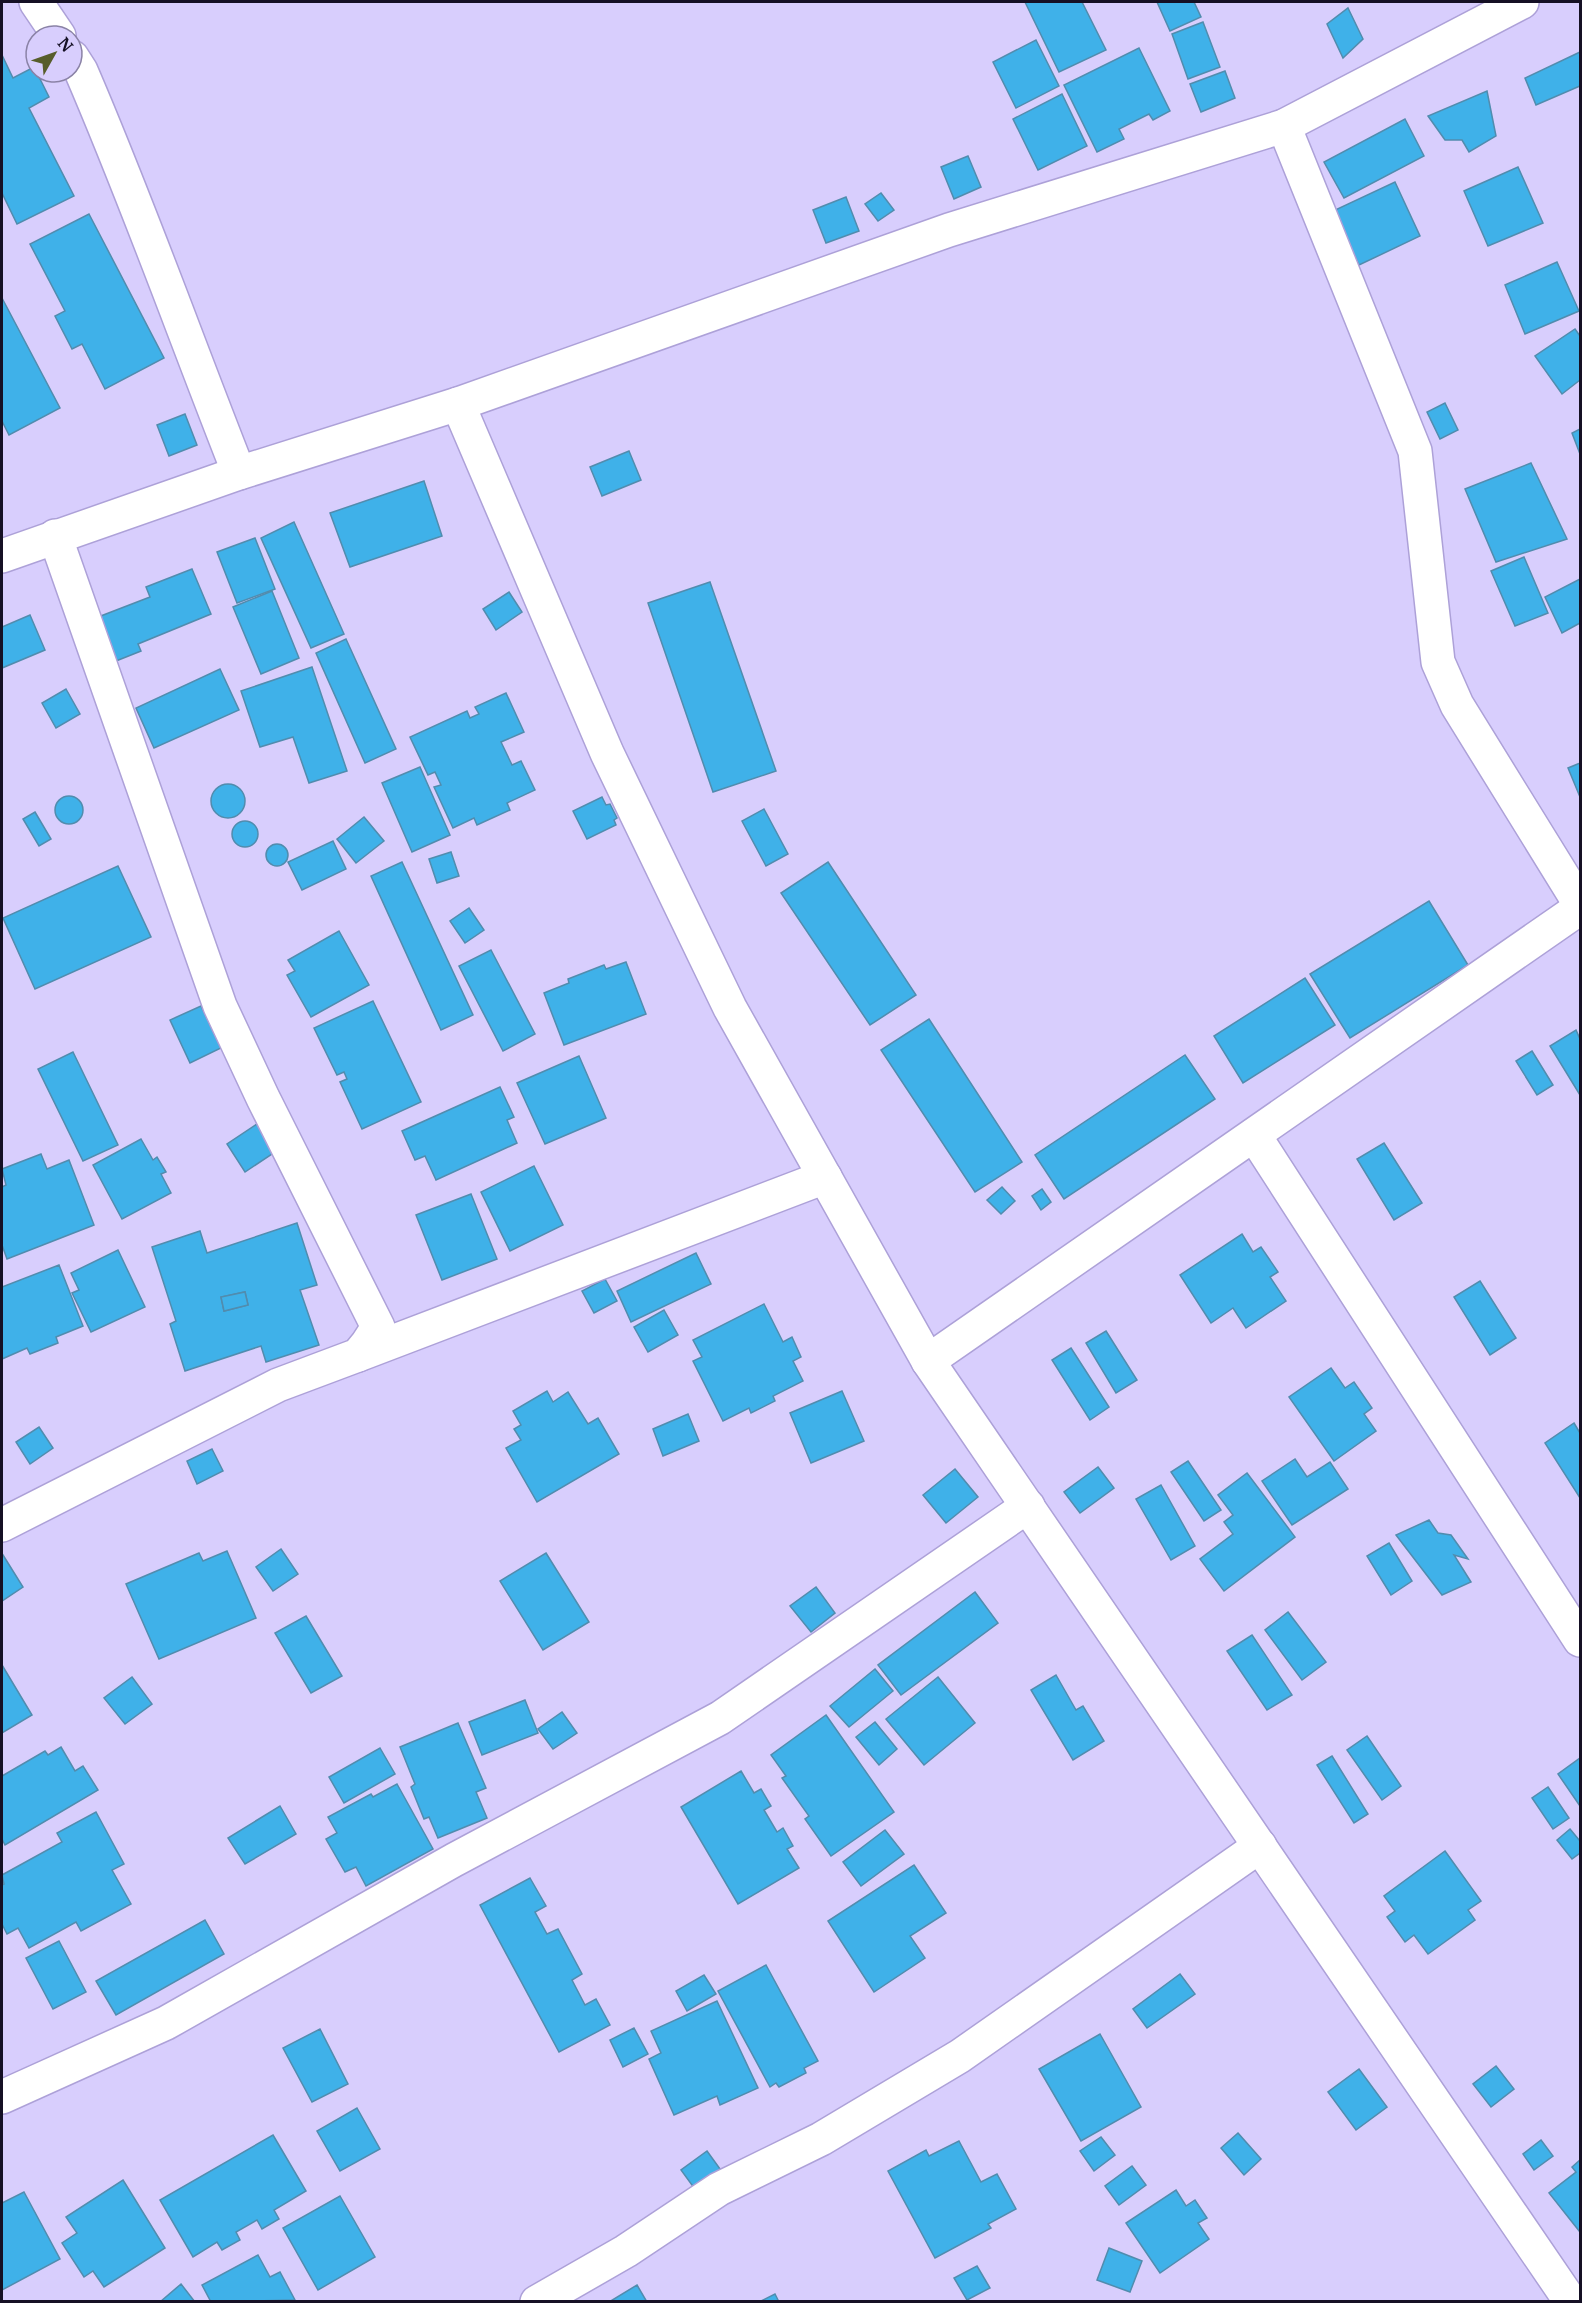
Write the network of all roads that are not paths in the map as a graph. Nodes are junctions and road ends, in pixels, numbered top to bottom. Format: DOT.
graph roads {
  1 [pos="36,2"];
  2 [pos="1522,2"];
  3 [pos="51,24"];
  4 [pos="84,78"];
  5 [pos="1284,126"];
  6 [pos="458,404"];
  7 [pos="239,473"];
  8 [pos="55,536"];
  9 [pos="2,556"];
  10 [pos="1581,906"];
  11 [pos="1254,1136"];
  12 [pos="825,1177"];
  13 [pos="358,1355"];
  14 [pos="928,1361"];
  15 [pos="1028,1506"];
  16 [pos="4,1518"];
  17 [pos="1581,1640"];
  18 [pos="1260,1846"];
  19 [pos="2,2097"];
  20 [pos="537,2301"];
  21 [pos="1571,2301"];
  1 -- 3 [label="street"];
  2 -- 5 [label="street"];
  4 -- 7 [label="street"];
  5 -- 6 [label="street"];
  5 -- 10 [label="street"];
  6 -- 7 [label="street"];
  6 -- 12 [label="street"];
  7 -- 8 [label="street"];
  8 -- 9 [label="street"];
  8 -- 13 [label="street"];
  10 -- 11 [label="street"];
  11 -- 14 [label="street"];
  11 -- 17 [label="street"];
  12 -- 13 [label="street"];
  12 -- 14 [label="street"];
  13 -- 16 [label="street"];
  14 -- 15 [label="street"];
  15 -- 18 [label="street"];
  15 -- 19 [label="street"];
  18 -- 20 [label="street"];
  18 -- 21 [label="street"];
}
